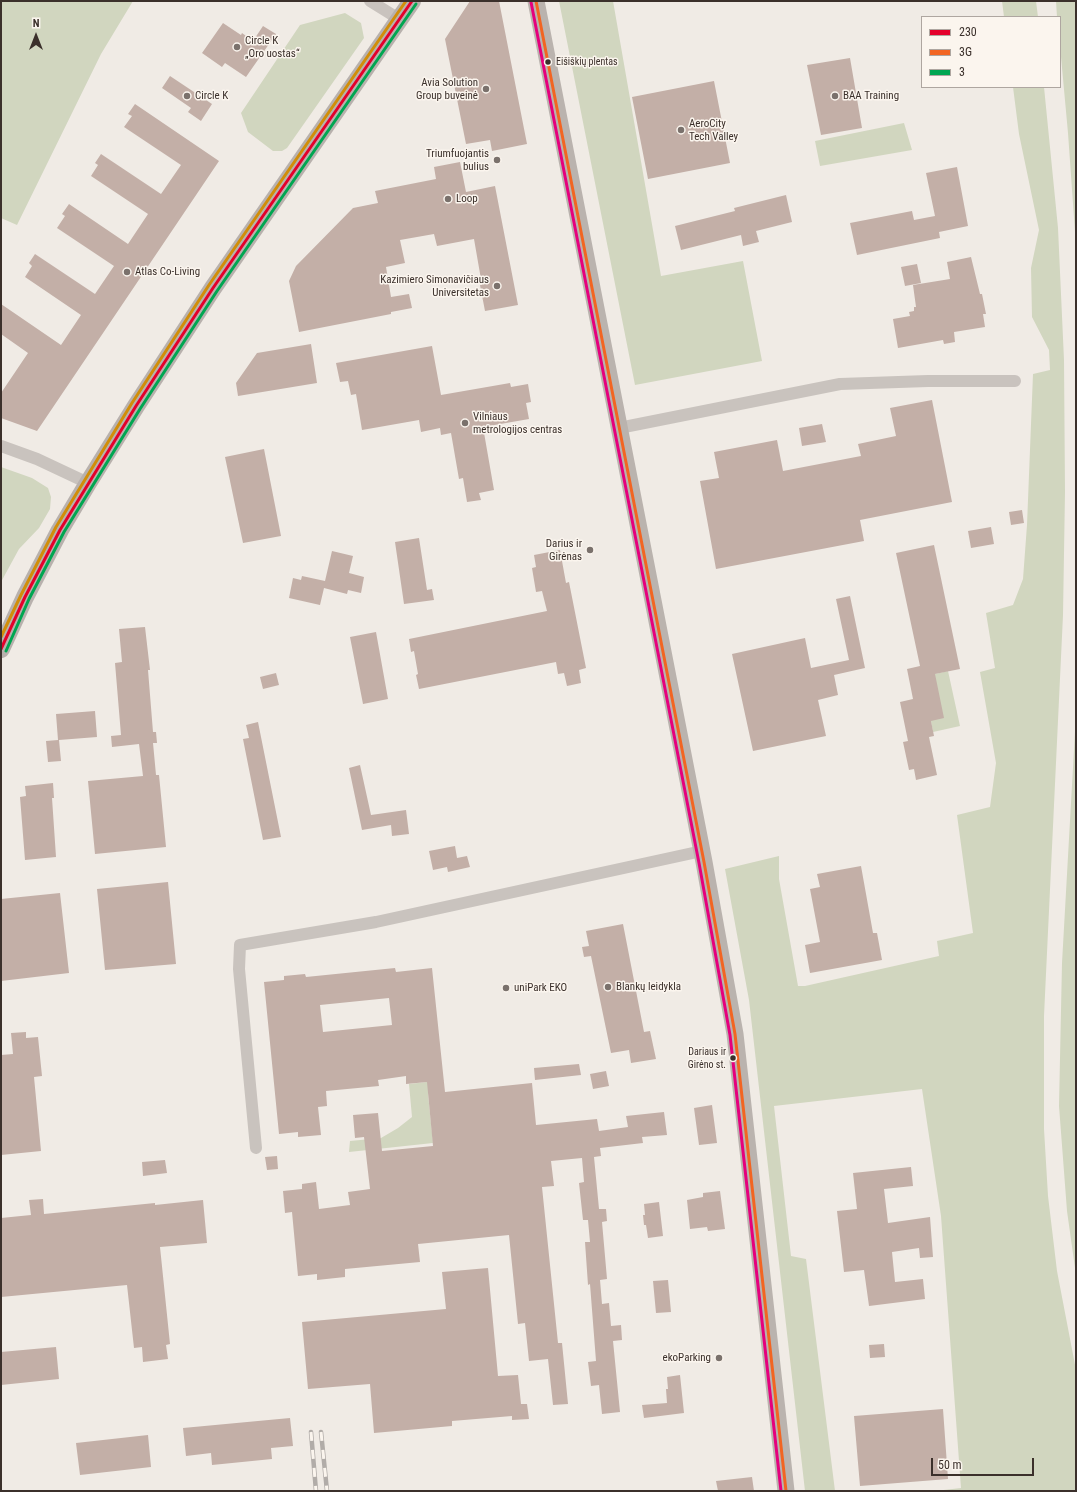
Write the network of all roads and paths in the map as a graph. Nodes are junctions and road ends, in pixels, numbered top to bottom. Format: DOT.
graph roads {
  1 [pos="370,1"];
  2 [pos="412,1"];
  3 [pos="536,1"];
  4 [pos="399,18"];
  5 [pos="1015,381"];
  6 [pos="619,428"];
  7 [pos="1,446"];
  8 [pos="88,483"];
  9 [pos="1,649"];
  10 [pos="702,851"];
  11 [pos="256,1148"];
  12 [pos="786,1491"];
  1 -- 4 [label="street"];
  2 -- 4 [label="main road"];
  3 -- 6 [label="main road"];
  4 -- 8 [label="main road"];
  5 -- 6 [label="street"];
  6 -- 10 [label="main road"];
  7 -- 8 [label="street"];
  8 -- 9 [label="main road"];
  10 -- 11 [label="street"];
  10 -- 12 [label="main road"];
}
